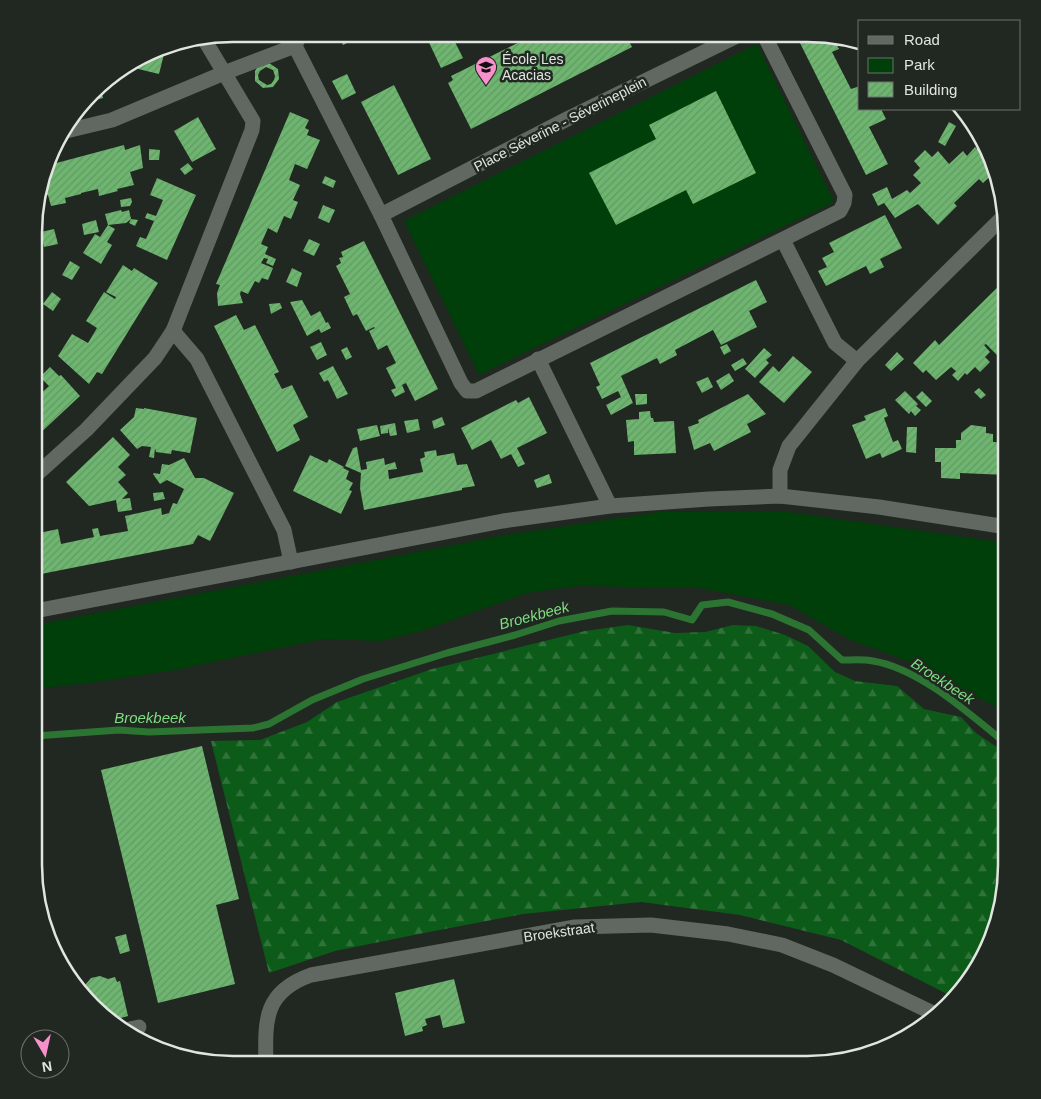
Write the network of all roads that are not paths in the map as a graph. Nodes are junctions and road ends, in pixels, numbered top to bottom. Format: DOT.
graph roads {
  1 [pos="294,42"];
  2 [pos="299,42"];
  3 [pos="725,42"];
  4 [pos="768,42"];
  5 [pos="207,44"];
  6 [pos="224,73"];
  7 [pos="74,129"];
  8 [pos="381,215"];
  9 [pos="998,222"];
  10 [pos="783,240"];
  11 [pos="173,331"];
  12 [pos="538,360"];
  13 [pos="857,361"];
  14 [pos="42,470"];
  15 [pos="780,496"];
  16 [pos="610,506"];
  17 [pos="998,526"];
  18 [pos="291,562"];
  19 [pos="42,610"];
  20 [pos="930,1012"];
  21 [pos="266,1056"];
  1 -- 6 [label="street"];
  2 -- 8 [label="street"];
  3 -- 8 [label="street, Place Séverine - Séverineplein"];
  4 -- 10 [label="street"];
  5 -- 6 [label="street"];
  6 -- 7 [label="street"];
  6 -- 11 [label="street"];
  8 -- 12 [label="street"];
  9 -- 13 [label="street"];
  10 -- 12 [label="street"];
  10 -- 13 [label="street"];
  11 -- 14 [label="street"];
  11 -- 18 [label="street"];
  12 -- 16 [label="street"];
  13 -- 15 [label="street"];
  15 -- 16 [label="street"];
  15 -- 17 [label="street"];
  16 -- 18 [label="street"];
  18 -- 19 [label="street"];
  20 -- 21 [label="street, Broekstraat"];
}
